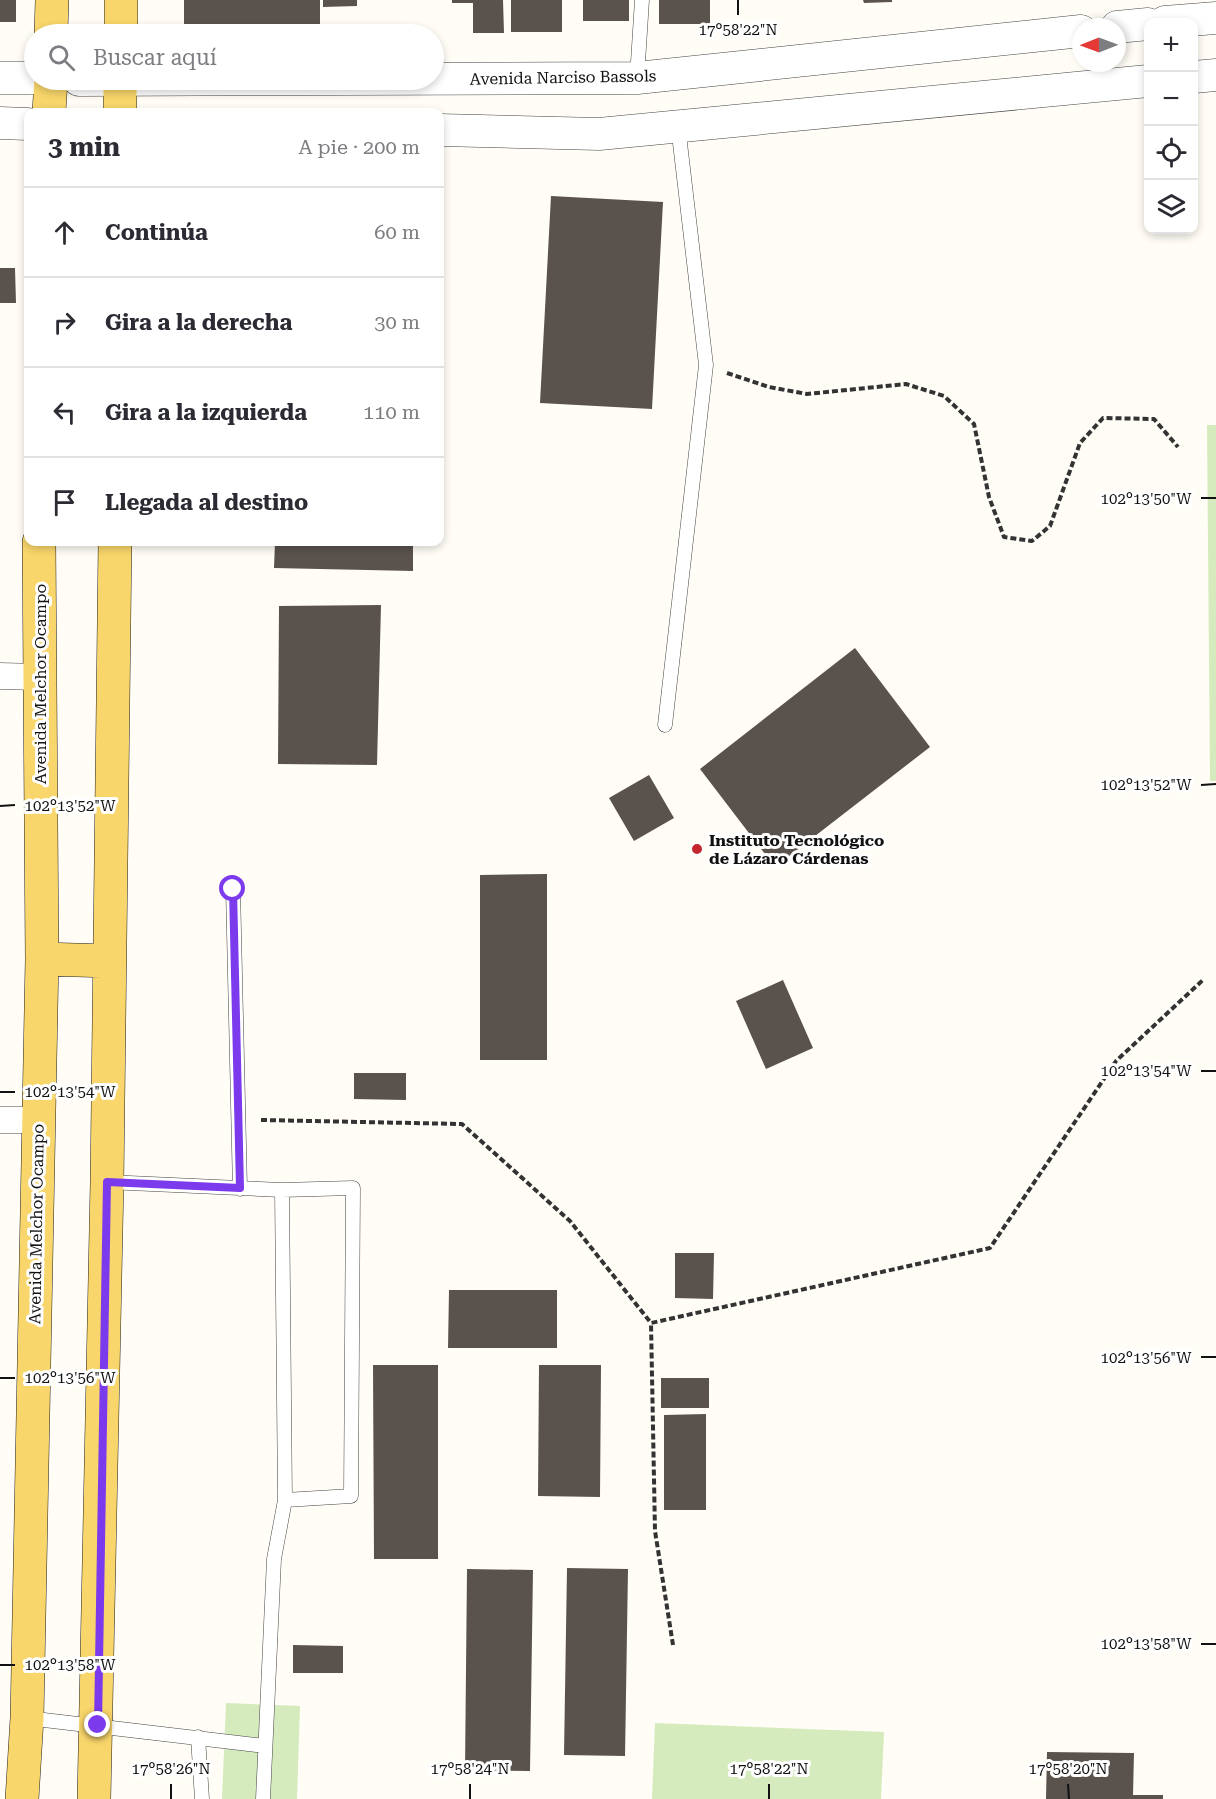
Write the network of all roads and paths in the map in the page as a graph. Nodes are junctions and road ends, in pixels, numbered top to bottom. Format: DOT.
graph roads {
  1 [pos="51,0"];
  2 [pos="121,0"];
  3 [pos="642,0"];
  4 [pos="1216,18"];
  5 [pos="1198,19"];
  6 [pos="51,24"];
  7 [pos="121,24"];
  8 [pos="1144,24"];
  9 [pos="1126,26"];
  10 [pos="1072,32"];
  11 [pos="1216,75"];
  12 [pos="1198,77"];
  13 [pos="0,78"];
  14 [pos="24,78"];
  15 [pos="637,78"];
  16 [pos="1144,81"];
  17 [pos="444,83"];
  18 [pos="50,90"];
  19 [pos="160,90"];
  20 [pos="120,91"];
  21 [pos="49,108"];
  22 [pos="0,123"];
  23 [pos="24,124"];
  24 [pos="678,124"];
  25 [pos="444,130"];
  26 [pos="706,365"];
  27 [pos="1178,447"];
  28 [pos="39,546"];
  29 [pos="115,546"];
  30 [pos="0,676"];
  31 [pos="39,677"];
  32 [pos="665,725"];
  33 [pos="233,889"];
  34 [pos="42,960"];
  35 [pos="110,961"];
  36 [pos="1204,979"];
  37 [pos="239,1119"];
  38 [pos="0,1120"];
  39 [pos="38,1120"];
  40 [pos="107,1182"];
  41 [pos="240,1188"];
  42 [pos="282,1190"];
  43 [pos="651,1323"];
  44 [pos="285,1500"];
  45 [pos="673,1646"];
  46 [pos="27,1718"];
  47 [pos="98,1725"];
  48 [pos="198,1737"];
  49 [pos="265,1746"];
  50 [pos="22,1799"];
  51 [pos="94,1799"];
  52 [pos="202,1799"];
  53 [pos="263,1799"];
  1 -- 6 [label="main road"];
  2 -- 7 [label="main road"];
  3 -- 15 [label="lane"];
  4 -- 5 [label="street"];
  8 -- 9 [label="street"];
  10 -- 15 [label="street, Avenida Narciso Bassols"];
  11 -- 12 [label="street"];
  13 -- 14 [label="street"];
  15 -- 17 [label="street, Avenida Narciso Bassols"];
  16 -- 24 [label="street"];
  18 -- 21 [label="main road"];
  19 -- 20 [label="street, Avenida Narciso Bassols"];
  22 -- 23 [label="street"];
  24 -- 25 [label="street"];
  24 -- 26 [label="lane"];
  26 -- 27 [label="path"];
  26 -- 32 [label="lane"];
  28 -- 31 [label="main road, Avenida Melchor Ocampo"];
  29 -- 35 [label="main road"];
  30 -- 31 [label="street"];
  31 -- 34 [label="main road, Avenida Melchor Ocampo"];
  33 -- 37 [label="lane"];
  34 -- 35 [label="main road"];
  34 -- 39 [label="main road, Avenida Melchor Ocampo"];
  35 -- 40 [label="main road"];
  36 -- 43 [label="path"];
  37 -- 41 [label="lane"];
  37 -- 43 [label="path"];
  38 -- 39 [label="street"];
  39 -- 46 [label="main road, Avenida Melchor Ocampo"];
  40 -- 41 [label="lane"];
  40 -- 47 [label="main road"];
  41 -- 42 [label="lane"];
  42 -- 44 [label="lane"];
  42 -- 44 [label="lane"];
  43 -- 45 [label="path"];
  44 -- 49 [label="lane"];
  46 -- 47 [label="lane"];
  46 -- 50 [label="main road, Avenida Melchor Ocampo"];
  47 -- 48 [label="lane"];
  47 -- 51 [label="main road"];
  48 -- 49 [label="lane"];
  48 -- 52 [label="lane"];
  49 -- 53 [label="lane"];
}
